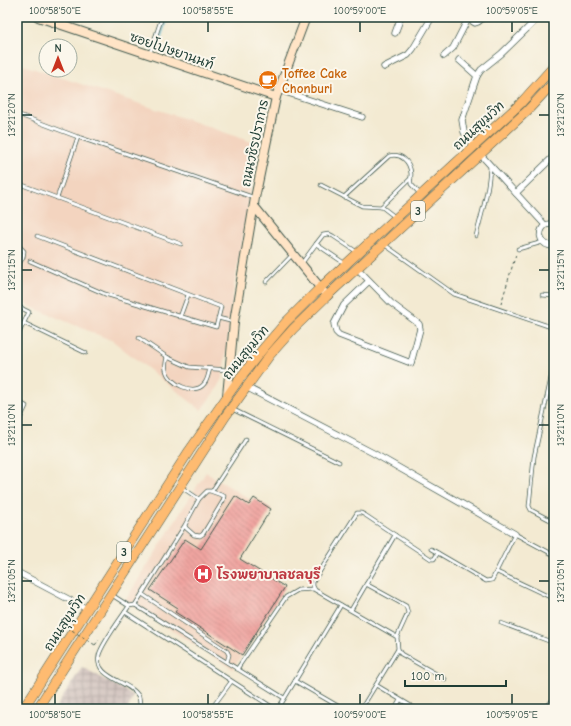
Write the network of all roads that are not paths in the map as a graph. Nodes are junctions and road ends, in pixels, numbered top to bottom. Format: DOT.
graph roads {
  1 [pos="38,17"];
  2 [pos="162,17"];
  3 [pos="306,17"];
  4 [pos="402,17"];
  5 [pos="432,17"];
  6 [pos="484,17"];
  7 [pos="540,17"];
  8 [pos="467,18"];
  9 [pos="395,33"];
  10 [pos="150,55"];
  11 [pos="444,56"];
  12 [pos="459,60"];
  13 [pos="554,66"];
  14 [pos="384,67"];
  15 [pos="477,76"];
  16 [pos="552,87"];
  17 [pos="277,94"];
  18 [pos="17,114"];
  19 [pos="362,117"];
  20 [pos="78,137"];
  21 [pos="474,151"];
  22 [pos="554,156"];
  23 [pos="490,165"];
  24 [pos="411,178"];
  25 [pos="17,183"];
  26 [pos="321,185"];
  27 [pos="516,193"];
  28 [pos="421,196"];
  29 [pos="344,197"];
  30 [pos="57,198"];
  31 [pos="254,202"];
  32 [pos="380,207"];
  33 [pos="396,218"];
  34 [pos="554,221"];
  35 [pos="545,224"];
  36 [pos="37,236"];
  37 [pos="476,236"];
  38 [pos="543,242"];
  39 [pos="17,244"];
  40 [pos="181,244"];
  41 [pos="316,244"];
  42 [pos="383,244"];
  43 [pos="554,246"];
  44 [pos="518,249"];
  45 [pos="358,252"];
  46 [pos="293,254"];
  47 [pos="30,261"];
  48 [pos="346,264"];
  49 [pos="301,265"];
  50 [pos="17,266"];
  51 [pos="357,268"];
  52 [pos="369,281"];
  53 [pos="266,282"];
  54 [pos="320,288"];
  55 [pos="188,295"];
  56 [pos="542,295"];
  57 [pos="326,296"];
  58 [pos="554,296"];
  59 [pos="17,306"];
  60 [pos="180,317"];
  61 [pos="218,318"];
  62 [pos="234,322"];
  63 [pos="24,323"];
  64 [pos="554,328"];
  65 [pos="17,337"];
  66 [pos="139,338"];
  67 [pos="86,353"];
  68 [pos="167,357"];
  69 [pos="554,364"];
  70 [pos="210,369"];
  71 [pos="230,370"];
  72 [pos="246,387"];
  73 [pos="227,396"];
  74 [pos="17,401"];
  75 [pos="231,408"];
  76 [pos="17,425"];
  77 [pos="246,439"];
  78 [pos="339,462"];
  79 [pos="180,486"];
  80 [pos="212,491"];
  81 [pos="199,499"];
  82 [pos="554,522"];
  83 [pos="185,525"];
  84 [pos="515,534"];
  85 [pos="395,535"];
  86 [pos="431,549"];
  87 [pos="438,553"];
  88 [pos="554,555"];
  89 [pos="17,572"];
  90 [pos="497,572"];
  91 [pos="366,584"];
  92 [pos="314,589"];
  93 [pos="110,594"];
  94 [pos="142,594"];
  95 [pos="554,598"];
  96 [pos="135,605"];
  97 [pos="341,605"];
  98 [pos="129,606"];
  99 [pos="87,609"];
  100 [pos="351,610"];
  101 [pos="125,612"];
  102 [pos="501,623"];
  103 [pos="397,637"];
  104 [pos="554,643"];
  105 [pos="398,649"];
  106 [pos="227,662"];
  107 [pos="237,669"];
  108 [pos="445,679"];
  109 [pos="295,681"];
  110 [pos="231,682"];
  111 [pos="376,685"];
  112 [pos="284,698"];
  113 [pos="400,700"];
  114 [pos="554,700"];
  115 [pos="214,705"];
  116 [pos="23,709"];
  117 [pos="37,709"];
  118 [pos="140,709"];
  119 [pos="276,709"];
  120 [pos="343,709"];
  121 [pos="361,709"];
  122 [pos="395,709"];
  123 [pos="416,709"];
  124 [pos="547,709"];
  1 -- 10 [label="street, ซอยโปษยานนท์"];
  2 -- 10 [label="lane"];
  3 -- 17 [label="street, ถนนวชิรปราการ"];
  4 -- 9 [label="street"];
  5 -- 14 [label="street"];
  6 -- 8 [label="street"];
  7 -- 15 [label="street"];
  8 -- 11 [label="street"];
  10 -- 17 [label="street, ซอยโปษยานนท์"];
  12 -- 15 [label="street"];
  13 -- 21 [label="main road, ถนนสุขุมวิท"];
  15 -- 21 [label="street"];
  16 -- 21 [label="main road, ถนนสุขุมวิท"];
  17 -- 19 [label="street"];
  17 -- 31 [label="street, ถนนวชิรปราการ"];
  18 -- 20 [label="lane"];
  20 -- 30 [label="lane"];
  20 -- 31 [label="lane"];
  21 -- 23 [label="street"];
  21 -- 28 [label="main road, ถนนสุขุมวิท / 3"];
  21 -- 42 [label="main road, ถนนสุขุมวิท / 3"];
  22 -- 27 [label="street"];
  23 -- 27 [label="street"];
  23 -- 37 [label="lane"];
  24 -- 28 [label="lane"];
  24 -- 29 [label="lane"];
  24 -- 32 [label="lane"];
  25 -- 30 [label="lane"];
  26 -- 29 [label="lane"];
  27 -- 35 [label="street"];
  28 -- 33 [label="main road, ถนนสุขุมวิท / 3"];
  29 -- 32 [label="lane"];
  30 -- 40 [label="lane"];
  31 -- 46 [label="street, ถนนวชิรปราการ"];
  31 -- 62 [label="street, ถนนวชิรปราการ"];
  32 -- 33 [label="lane"];
  33 -- 45 [label="main road, ถนนสุขุมวิท / 3"];
  34 -- 35 [label="street"];
  35 -- 38 [label="street"];
  36 -- 55 [label="lane"];
  38 -- 43 [label="street"];
  38 -- 44 [label="lane"];
  39 -- 50 [label="lane"];
  41 -- 45 [label="lane"];
  41 -- 48 [label="lane"];
  41 -- 49 [label="lane"];
  42 -- 51 [label="main road, ถนนสุขุมวิท / 3"];
  42 -- 64 [label="lane"];
  45 -- 48 [label="main road, ถนนสุขุมวิท / 3"];
  46 -- 49 [label="street, ถนนวชิรปราการ"];
  46 -- 53 [label="lane"];
  47 -- 60 [label="lane"];
  48 -- 54 [label="main road, ถนนสุขุมวิท / 3"];
  49 -- 54 [label="street, ถนนวชิรปราการ"];
  51 -- 52 [label="street"];
  51 -- 57 [label="main road, ถนนสุขุมวิท / 3"];
  52 -- 52 [label="street"];
  54 -- 57 [label="street, ถนนวชิรปราการ"];
  54 -- 73 [label="main road, ถนนสุขุมวิท / 3"];
  55 -- 60 [label="lane"];
  55 -- 61 [label="lane"];
  56 -- 58 [label="lane"];
  57 -- 72 [label="main road, ถนนสุขุมวิท / 3"];
  59 -- 63 [label="lane"];
  60 -- 61 [label="lane"];
  61 -- 62 [label="lane"];
  62 -- 71 [label="street, ถนนวชิรปราการ"];
  63 -- 65 [label="lane"];
  63 -- 67 [label="lane"];
  66 -- 68 [label="lane"];
  68 -- 70 [label="lane"];
  68 -- 70 [label="lane"];
  69 -- 82 [label="lane"];
  70 -- 71 [label="lane"];
  71 -- 73 [label="street, ถนนวชิรปราการ"];
  72 -- 75 [label="main road, ถนนสุขุมวิท / 3"];
  72 -- 84 [label="street"];
  73 -- 99 [label="main road, ถนนสุขุมวิท / 3"];
  74 -- 76 [label="lane"];
  75 -- 78 [label="lane"];
  75 -- 79 [label="main road, ถนนสุขุมวิท / 3"];
  77 -- 80 [label="lane"];
  79 -- 81 [label="lane"];
  79 -- 93 [label="main road, ถนนสุขุมวิท / 3"];
  80 -- 81 [label="lane"];
  80 -- 83 [label="lane"];
  81 -- 83 [label="lane"];
  83 -- 94 [label="lane"];
  84 -- 88 [label="lane"];
  84 -- 90 [label="lane"];
  85 -- 87 [label="lane"];
  85 -- 91 [label="lane"];
  85 -- 92 [label="lane"];
  86 -- 87 [label="lane"];
  87 -- 90 [label="lane"];
  89 -- 99 [label="street"];
  90 -- 95 [label="lane"];
  91 -- 100 [label="lane"];
  91 -- 103 [label="lane"];
  92 -- 97 [label="lane"];
  92 -- 107 [label="lane"];
  93 -- 98 [label="lane"];
  93 -- 117 [label="main road, ถนนสุขุมวิท / 3"];
  94 -- 96 [label="lane"];
  94 -- 106 [label="lane"];
  96 -- 98 [label="lane"];
  96 -- 106 [label="lane"];
  97 -- 100 [label="lane"];
  97 -- 109 [label="lane"];
  98 -- 101 [label="lane"];
  99 -- 116 [label="main road, ถนนสุขุมวิท / 3"];
  100 -- 103 [label="lane"];
  101 -- 110 [label="lane"];
  101 -- 118 [label="lane"];
  102 -- 104 [label="lane"];
  103 -- 105 [label="lane"];
  105 -- 108 [label="lane"];
  105 -- 111 [label="lane"];
  106 -- 107 [label="lane"];
  107 -- 112 [label="lane"];
  109 -- 112 [label="lane"];
  109 -- 120 [label="lane"];
  110 -- 115 [label="lane"];
  110 -- 119 [label="lane"];
  111 -- 113 [label="lane"];
  111 -- 121 [label="lane"];
  112 -- 119 [label="lane"];
  113 -- 122 [label="lane"];
  113 -- 123 [label="lane"];
  114 -- 124 [label="street"];
}
